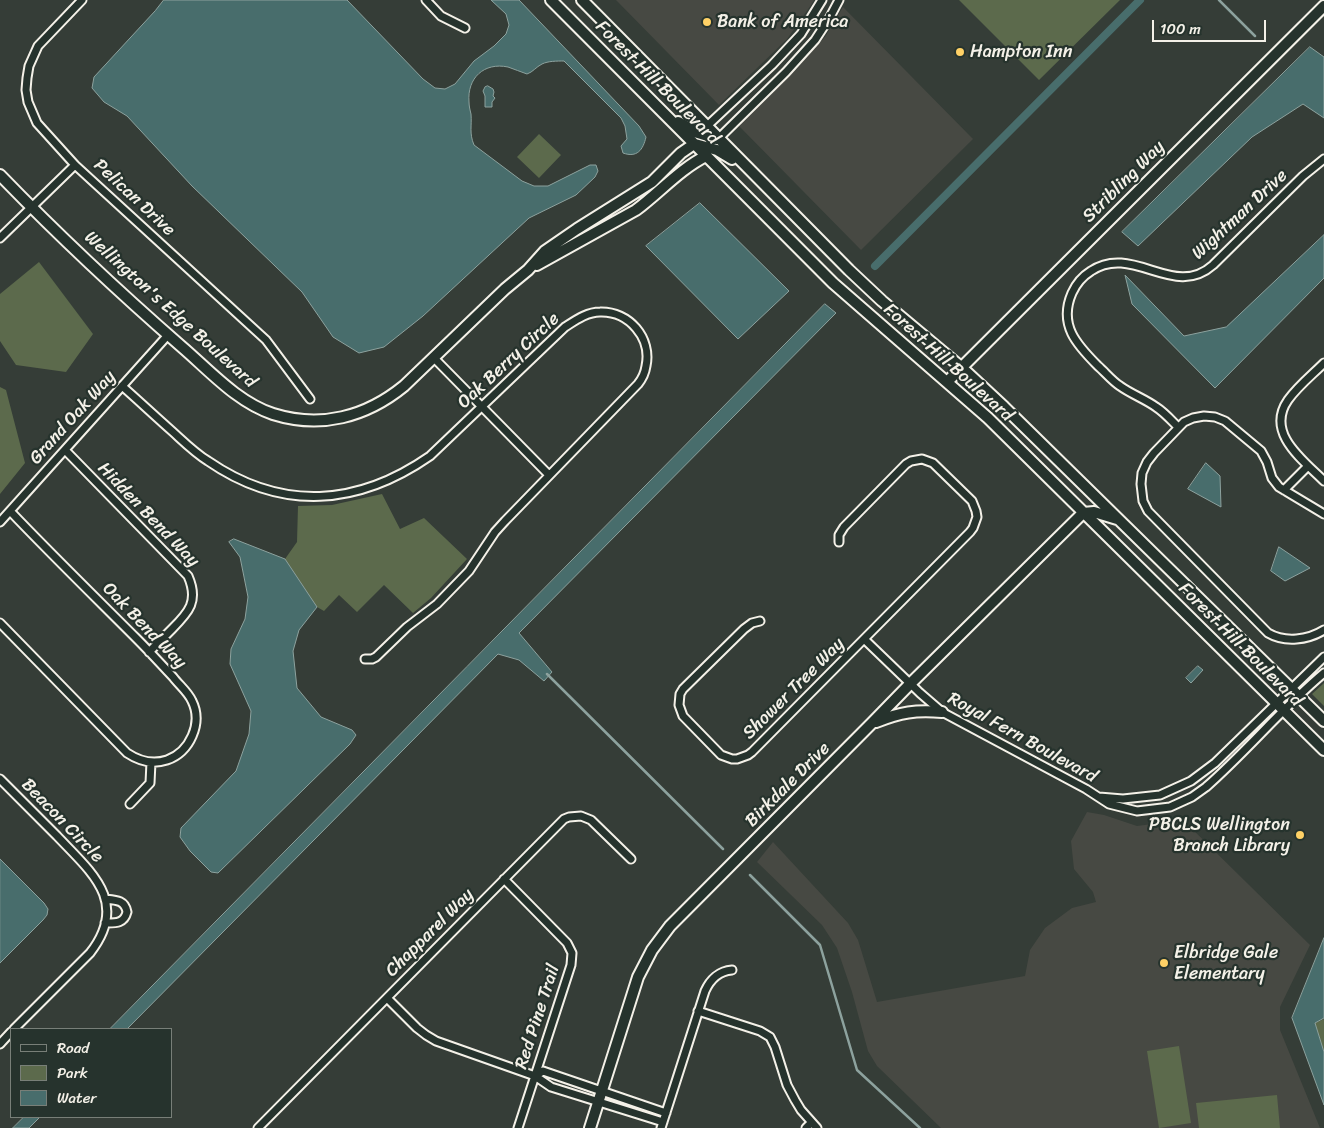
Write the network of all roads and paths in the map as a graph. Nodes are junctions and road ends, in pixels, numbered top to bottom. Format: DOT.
graph roads {
  1 [pos="82,0"];
  2 [pos="426,0"];
  3 [pos="552,0"];
  4 [pos="582,0"];
  5 [pos="822,0"];
  6 [pos="839,0"];
  7 [pos="1324,6"];
  8 [pos="465,28"];
  9 [pos="668,117"];
  10 [pos="706,127"];
  11 [pos="718,139"];
  12 [pos="694,144"];
  13 [pos="706,156"];
  14 [pos="1323,160"];
  15 [pos="75,165"];
  16 [pos="750,171"];
  17 [pos="0,175"];
  18 [pos="32,208"];
  19 [pos="0,238"];
  20 [pos="528,270"];
  21 [pos="168,335"];
  22 [pos="434,358"];
  23 [pos="1324,363"];
  24 [pos="961,367"];
  25 [pos="947,382"];
  26 [pos="122,386"];
  27 [pos="310,399"];
  28 [pos="482,406"];
  29 [pos="1178,427"];
  30 [pos="65,450"];
  31 [pos="1308,466"];
  32 [pos="549,475"];
  33 [pos="1324,481"];
  34 [pos="1284,490"];
  35 [pos="10,511"];
  36 [pos="1082,513"];
  37 [pos="1324,514"];
  38 [pos="1119,519"];
  39 [pos="0,522"];
  40 [pos="839,542"];
  41 [pos="760,621"];
  42 [pos="0,623"];
  43 [pos="1324,630"];
  44 [pos="864,639"];
  45 [pos="149,652"];
  46 [pos="1324,656"];
  47 [pos="365,659"];
  48 [pos="1324,673"];
  49 [pos="910,684"];
  50 [pos="1291,695"];
  51 [pos="1275,703"];
  52 [pos="1284,711"];
  53 [pos="942,712"];
  54 [pos="1324,721"];
  55 [pos="872,723"];
  56 [pos="1324,750"];
  57 [pos="151,762"];
  58 [pos="0,778"];
  59 [pos="1098,797"];
  60 [pos="130,804"];
  61 [pos="631,859"];
  62 [pos="504,879"];
  63 [pos="105,899"];
  64 [pos="105,923"];
  65 [pos="732,970"];
  66 [pos="387,998"];
  67 [pos="698,1011"];
  68 [pos="15,1028"];
  69 [pos="10,1033"];
  70 [pos="0,1044"];
  71 [pos="535,1076"];
  72 [pos="602,1091"];
  73 [pos="598,1101"];
  74 [pos="666,1113"];
  75 [pos="662,1125"];
  76 [pos="811,1126"];
  77 [pos="258,1128"];
  78 [pos="518,1128"];
  79 [pos="590,1128"];
  1 -- 15 [label="street, Pelican Drive"];
  2 -- 8 [label="street"];
  3 -- 9 [label="street, Forest Hill Boulevard"];
  4 -- 10 [label="street, Forest Hill Boulevard"];
  5 -- 10 [label="street"];
  6 -- 11 [label="street"];
  7 -- 24 [label="street, Stribling Way"];
  9 -- 11 [label="street"];
  9 -- 12 [label="street, Forest Hill Boulevard"];
  10 -- 11 [label="street, Forest Hill Boulevard"];
  11 -- 16 [label="street, Forest Hill Boulevard"];
  12 -- 13 [label="street, Forest Hill Boulevard"];
  12 -- 16 [label="street"];
  12 -- 20 [label="street, Wellington's Edge Boulevard"];
  13 -- 20 [label="street, Wellington's Edge Boulevard"];
  13 -- 25 [label="street, Forest Hill Boulevard"];
  14 -- 29 [label="street, Wightman Drive"];
  15 -- 18 [label="street"];
  15 -- 27 [label="street, Pelican Drive"];
  16 -- 24 [label="street, Forest Hill Boulevard"];
  17 -- 18 [label="street, Wellington's Edge Boulevard"];
  18 -- 19 [label="street"];
  18 -- 21 [label="street, Wellington's Edge Boulevard"];
  20 -- 22 [label="street, Wellington's Edge Boulevard"];
  21 -- 22 [label="street, Wellington's Edge Boulevard"];
  21 -- 26 [label="street, Grand Oak Way"];
  22 -- 28 [label="street"];
  23 -- 31 [label="street"];
  24 -- 25 [label="street, Stribling Way"];
  24 -- 38 [label="street, Forest Hill Boulevard"];
  25 -- 36 [label="street, Forest Hill Boulevard"];
  26 -- 28 [label="street, Oak Berry Circle"];
  26 -- 30 [label="street, Grand Oak Way"];
  28 -- 32 [label="street"];
  28 -- 32 [label="street, Oak Berry Circle"];
  29 -- 34 [label="street"];
  29 -- 43 [label="street"];
  30 -- 35 [label="street, Grand Oak Way"];
  30 -- 45 [label="street, Hidden Bend Way"];
  31 -- 33 [label="street"];
  31 -- 34 [label="street"];
  32 -- 47 [label="street, Oak Berry Circle"];
  34 -- 37 [label="street"];
  35 -- 39 [label="street, Grand Oak Way"];
  35 -- 45 [label="street, Oak Bend Way"];
  36 -- 38 [label="street"];
  36 -- 49 [label="street, Birkdale Drive"];
  36 -- 51 [label="street, Forest Hill Boulevard"];
  38 -- 50 [label="street, Forest Hill Boulevard"];
  40 -- 44 [label="street, Shower Tree Way"];
  41 -- 44 [label="street, Shower Tree Way"];
  42 -- 57 [label="street"];
  44 -- 49 [label="street, Shower Tree Way"];
  45 -- 57 [label="street, Oak Bend Way"];
  46 -- 50 [label="street"];
  48 -- 50 [label="street"];
  49 -- 53 [label="street, Royal Fern Boulevard"];
  49 -- 55 [label="street, Birkdale Drive"];
  50 -- 51 [label="street, Royal Fern Boulevard"];
  50 -- 52 [label="street, Royal Fern Boulevard"];
  50 -- 54 [label="street, Forest Hill Boulevard"];
  51 -- 52 [label="street, Forest Hill Boulevard"];
  51 -- 59 [label="street, Royal Fern Boulevard"];
  52 -- 56 [label="street, Forest Hill Boulevard"];
  52 -- 59 [label="street, Royal Fern Boulevard"];
  53 -- 55 [label="street"];
  53 -- 59 [label="street, Royal Fern Boulevard"];
  55 -- 72 [label="street, Birkdale Drive"];
  57 -- 60 [label="street"];
  58 -- 63 [label="street, Beacon Circle"];
  61 -- 62 [label="street, Chapparel Way"];
  62 -- 66 [label="street, Chapparel Way"];
  62 -- 71 [label="street, Red Pine Trail"];
  63 -- 64 [label="street, Beacon Circle"];
  63 -- 64 [label="street"];
  64 -- 68 [label="street, Beacon Circle"];
  65 -- 67 [label="street"];
  66 -- 71 [label="street"];
  66 -- 77 [label="street, Chapparel Way"];
  67 -- 74 [label="street"];
  67 -- 76 [label="street"];
  69 -- 70 [label="street"];
  71 -- 72 [label="street"];
  71 -- 73 [label="street"];
  71 -- 78 [label="street, Red Pine Trail"];
  72 -- 73 [label="street, Birkdale Drive"];
  72 -- 74 [label="street"];
  73 -- 75 [label="street"];
  73 -- 79 [label="street, Birkdale Drive"];
  74 -- 75 [label="street"];
}
